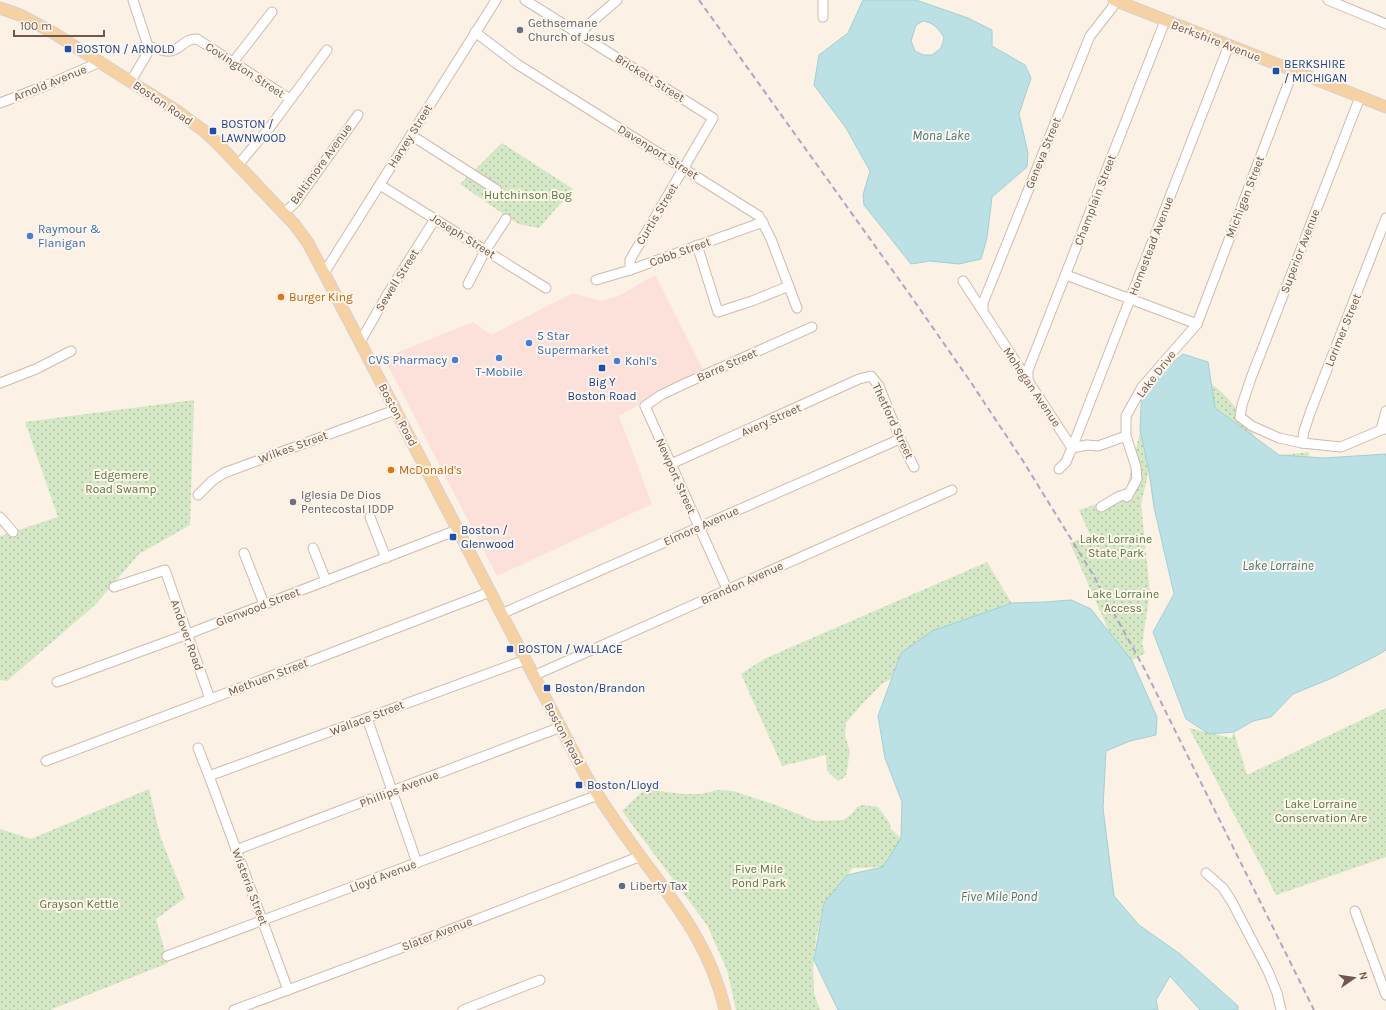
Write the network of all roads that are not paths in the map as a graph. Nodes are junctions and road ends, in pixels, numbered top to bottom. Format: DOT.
graph roads {
  1 [pos="133,0"];
  2 [pos="496,0"];
  3 [pos="525,0"];
  4 [pos="617,0"];
  5 [pos="823,0"];
  6 [pos="1114,0"];
  7 [pos="1328,0"];
  8 [pos="1130,3"];
  9 [pos="0,8"];
  10 [pos="272,12"];
  11 [pos="823,17"];
  12 [pos="1165,21"];
  13 [pos="1386,24"];
  14 [pos="475,32"];
  15 [pos="579,33"];
  16 [pos="1229,45"];
  17 [pos="148,46"];
  18 [pos="327,50"];
  19 [pos="100,62"];
  20 [pos="234,62"];
  21 [pos="1293,71"];
  22 [pos="131,81"];
  23 [pos="1360,97"];
  24 [pos="290,99"];
  25 [pos="0,103"];
  26 [pos="1386,107"];
  27 [pos="358,115"];
  28 [pos="713,118"];
  29 [pos="411,135"];
  30 [pos="238,165"];
  31 [pos="684,168"];
  32 [pos="380,185"];
  33 [pos="497,190"];
  34 [pos="284,213"];
  35 [pos="1386,218"];
  36 [pos="435,219"];
  37 [pos="506,219"];
  38 [pos="763,222"];
  39 [pos="697,246"];
  40 [pos="485,251"];
  41 [pos="630,270"];
  42 [pos="324,272"];
  43 [pos="1066,275"];
  44 [pos="596,280"];
  45 [pos="963,281"];
  46 [pos="468,284"];
  47 [pos="788,286"];
  48 [pos="546,288"];
  49 [pos="1130,300"];
  50 [pos="797,308"];
  51 [pos="983,311"];
  52 [pos="1197,324"];
  53 [pos="812,327"];
  54 [pos="360,342"];
  55 [pos="71,351"];
  56 [pos="871,376"];
  57 [pos="1028,380"];
  58 [pos="0,383"];
  59 [pos="645,406"];
  60 [pos="395,410"];
  61 [pos="1386,411"];
  62 [pos="1384,429"];
  63 [pos="1126,436"];
  64 [pos="900,438"];
  65 [pos="1302,443"];
  66 [pos="1072,448"];
  67 [pos="671,464"];
  68 [pos="914,467"];
  69 [pos="1059,469"];
  70 [pos="952,490"];
  71 [pos="198,495"];
  72 [pos="1101,507"];
  73 [pos="370,517"];
  74 [pos="0,518"];
  75 [pos="698,527"];
  76 [pos="457,530"];
  77 [pos="13,532"];
  78 [pos="313,548"];
  79 [pos="244,553"];
  80 [pos="386,558"];
  81 [pos="326,581"];
  82 [pos="114,587"];
  83 [pos="727,589"];
  84 [pos="490,592"];
  85 [pos="264,604"];
  86 [pos="501,614"];
  87 [pos="188,634"];
  88 [pos="525,660"];
  89 [pos="533,676"];
  90 [pos="57,682"];
  91 [pos="210,699"];
  92 [pos="366,718"];
  93 [pos="560,728"];
  94 [pos="198,748"];
  95 [pos="46,761"];
  96 [pos="210,781"];
  97 [pos="393,792"];
  98 [pos="598,795"];
  99 [pos="236,850"];
  100 [pos="641,856"];
  101 [pos="418,863"];
  102 [pos="1206,873"];
  103 [pos="1355,911"];
  104 [pos="263,920"];
  105 [pos="167,956"];
  106 [pos="1382,971"];
  107 [pos="540,980"];
  108 [pos="288,990"];
  109 [pos="1386,995"];
  110 [pos="234,1010"];
  111 [pos="463,1010"];
  112 [pos="725,1010"];
  113 [pos="1281,1010"];
  1 -- 17 [label="street"];
  2 -- 14 [label="street, Harvey Street"];
  3 -- 15 [label="street, Brickett Street"];
  4 -- 15 [label="street"];
  5 -- 11 [label="street"];
  6 -- 8 [label="main road, Berkshire Avenue"];
  6 -- 51 [label="street, Geneva Street"];
  7 -- 13 [label="street"];
  8 -- 12 [label="main road, Berkshire Avenue"];
  9 -- 19 [label="main road, Boston Road"];
  10 -- 20 [label="street"];
  12 -- 16 [label="main road, Berkshire Avenue"];
  12 -- 43 [label="street, Champlain Street"];
  14 -- 29 [label="street, Harvey Street"];
  14 -- 31 [label="street, Davenport Street"];
  15 -- 28 [label="street, Brickett Street"];
  16 -- 21 [label="main road, Berkshire Avenue"];
  16 -- 49 [label="street, Homestead Avenue"];
  17 -- 20 [label="street, Covington Street"];
  17 -- 22 [label="street"];
  18 -- 24 [label="street"];
  19 -- 22 [label="main road, Boston Road"];
  19 -- 25 [label="street, Arnold Avenue"];
  20 -- 24 [label="street, Covington Street"];
  21 -- 23 [label="main road, Berkshire Avenue"];
  21 -- 52 [label="street, Michigan Street"];
  22 -- 30 [label="main road, Boston Road"];
  23 -- 26 [label="main road, Berkshire Avenue"];
  23 -- 65 [label="street, Superior Avenue"];
  24 -- 30 [label="street"];
  27 -- 34 [label="street, Baltimore Avenue"];
  28 -- 31 [label="street, Curtis Street"];
  29 -- 32 [label="street, Harvey Street"];
  29 -- 33 [label="street"];
  30 -- 34 [label="main road, Boston Road"];
  31 -- 38 [label="street, Davenport Street"];
  31 -- 41 [label="street, Curtis Street"];
  32 -- 36 [label="street, Joseph Street"];
  32 -- 42 [label="street, Harvey Street"];
  34 -- 42 [label="main road, Boston Road"];
  35 -- 65 [label="street, Lorimer Street"];
  36 -- 40 [label="street, Joseph Street"];
  36 -- 54 [label="street, Sewell Street"];
  37 -- 40 [label="street"];
  38 -- 39 [label="street, Cobb Street"];
  38 -- 47 [label="street, Davenport Street"];
  39 -- 41 [label="street, Cobb Street"];
  39 -- 47 [label="street"];
  40 -- 46 [label="street"];
  40 -- 48 [label="street, Joseph Street"];
  41 -- 44 [label="street, Cobb Street"];
  42 -- 54 [label="main road, Boston Road"];
  43 -- 49 [label="street"];
  43 -- 57 [label="street, Champlain Street"];
  45 -- 51 [label="street, Mohegan Avenue"];
  47 -- 50 [label="street, Davenport Street"];
  49 -- 52 [label="street"];
  49 -- 66 [label="street, Homestead Avenue"];
  51 -- 57 [label="street, Mohegan Avenue"];
  52 -- 63 [label="street, Lake Drive"];
  53 -- 59 [label="street, Barre Street"];
  54 -- 60 [label="main road, Boston Road"];
  55 -- 58 [label="street"];
  56 -- 64 [label="street, Thetford Street"];
  56 -- 67 [label="street, Avery Street"];
  57 -- 66 [label="street, Mohegan Avenue"];
  59 -- 67 [label="street, Newport Street"];
  60 -- 71 [label="street, Wilkes Street"];
  60 -- 76 [label="main road, Boston Road"];
  61 -- 62 [label="street"];
  62 -- 65 [label="street"];
  63 -- 66 [label="street"];
  63 -- 72 [label="street, Lake Drive"];
  64 -- 68 [label="street, Thetford Street"];
  64 -- 75 [label="street, Elmore Avenue"];
  66 -- 69 [label="street, Homestead Avenue"];
  67 -- 75 [label="street, Newport Street"];
  70 -- 83 [label="street, Brandon Avenue"];
  73 -- 80 [label="street"];
  74 -- 77 [label="street"];
  75 -- 83 [label="street, Newport Street"];
  75 -- 86 [label="street, Elmore Avenue"];
  76 -- 80 [label="street, Glenwood Street"];
  76 -- 84 [label="main road, Boston Road"];
  78 -- 81 [label="street"];
  79 -- 85 [label="street"];
  80 -- 81 [label="street, Glenwood Street"];
  81 -- 85 [label="street, Glenwood Street"];
  82 -- 87 [label="street, Andover Road"];
  83 -- 89 [label="street, Brandon Avenue"];
  84 -- 86 [label="main road, Boston Road"];
  84 -- 91 [label="street, Methuen Street"];
  85 -- 87 [label="street, Glenwood Street"];
  86 -- 88 [label="main road, Boston Road"];
  87 -- 90 [label="street, Glenwood Street"];
  87 -- 91 [label="street, Andover Road"];
  88 -- 89 [label="main road, Boston Road"];
  88 -- 92 [label="street, Wallace Street"];
  89 -- 93 [label="main road, Boston Road"];
  91 -- 95 [label="street, Methuen Street"];
  92 -- 96 [label="street, Wallace Street"];
  92 -- 97 [label="street"];
  93 -- 97 [label="street, Phillips Avenue"];
  93 -- 98 [label="main road, Boston Road"];
  94 -- 96 [label="street"];
  96 -- 99 [label="street, Wisteria Street"];
  97 -- 99 [label="street, Phillips Avenue"];
  97 -- 101 [label="street"];
  98 -- 100 [label="main road, Boston Road"];
  98 -- 101 [label="street, Lloyd Avenue"];
  99 -- 104 [label="street, Wisteria Street"];
  100 -- 108 [label="street, Slater Avenue"];
  100 -- 112 [label="main road, Boston Road"];
  101 -- 104 [label="street, Lloyd Avenue"];
  102 -- 113 [label="street"];
  103 -- 106 [label="street"];
  104 -- 105 [label="street, Lloyd Avenue"];
  104 -- 108 [label="street, Wisteria Street"];
  106 -- 109 [label="street"];
  107 -- 111 [label="street"];
  108 -- 110 [label="street, Slater Avenue"];
}
